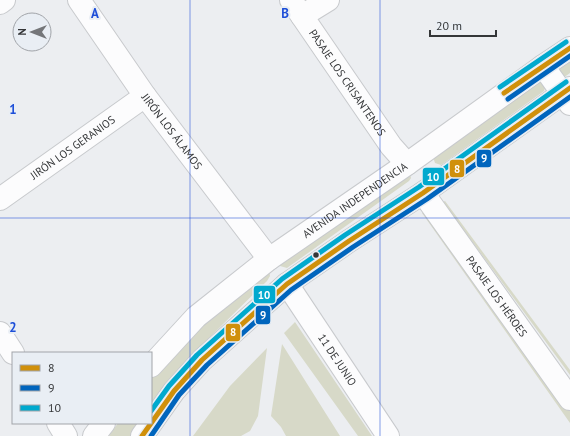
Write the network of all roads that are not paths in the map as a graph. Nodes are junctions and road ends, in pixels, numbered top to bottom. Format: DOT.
graph roads {
  1 [pos="4,0"];
  2 [pos="79,0"];
  3 [pos="328,0"];
  4 [pos="0,3"];
  5 [pos="297,8"];
  6 [pos="570,48"];
  7 [pos="542,66"];
  8 [pos="568,95"];
  9 [pos="145,96"];
  10 [pos="407,164"];
  11 [pos="423,193"];
  12 [pos="0,199"];
  13 [pos="269,259"];
  14 [pos="287,284"];
  15 [pos="0,333"];
  16 [pos="12,352"];
  17 [pos="152,365"];
  18 [pos="570,399"];
  19 [pos="152,422"];
  20 [pos="59,424"];
  21 [pos="103,424"];
  22 [pos="151,424"];
  23 [pos="66,436"];
  24 [pos="94,436"];
  25 [pos="142,436"];
  26 [pos="388,436"];
  1 -- 4 [label="street"];
  2 -- 9 [label="street, JIRÓN LOS ÁLAMOS"];
  3 -- 5 [label="street"];
  5 -- 10 [label="street, PASAJE LOS CRISANTENOS"];
  6 -- 7 [label="street, AVENIDA INDEPENDENCIA"];
  7 -- 8 [label="street"];
  7 -- 10 [label="street, AVENIDA INDEPENDENCIA"];
  8 -- 11 [label="street"];
  9 -- 12 [label="street, JIRÓN LOS GERANIOS"];
  9 -- 13 [label="street, JIRÓN LOS ÁLAMOS"];
  10 -- 13 [label="street, AVENIDA INDEPENDENCIA"];
  11 -- 14 [label="street"];
  11 -- 18 [label="street, PASAJE LOS HÉROES"];
  13 -- 17 [label="street, AVENIDA INDEPENDENCIA"];
  14 -- 19 [label="street"];
  14 -- 26 [label="street, 11 DE JUNIO"];
  15 -- 16 [label="street"];
  20 -- 23 [label="street"];
  21 -- 24 [label="street"];
  22 -- 25 [label="street"];
}
